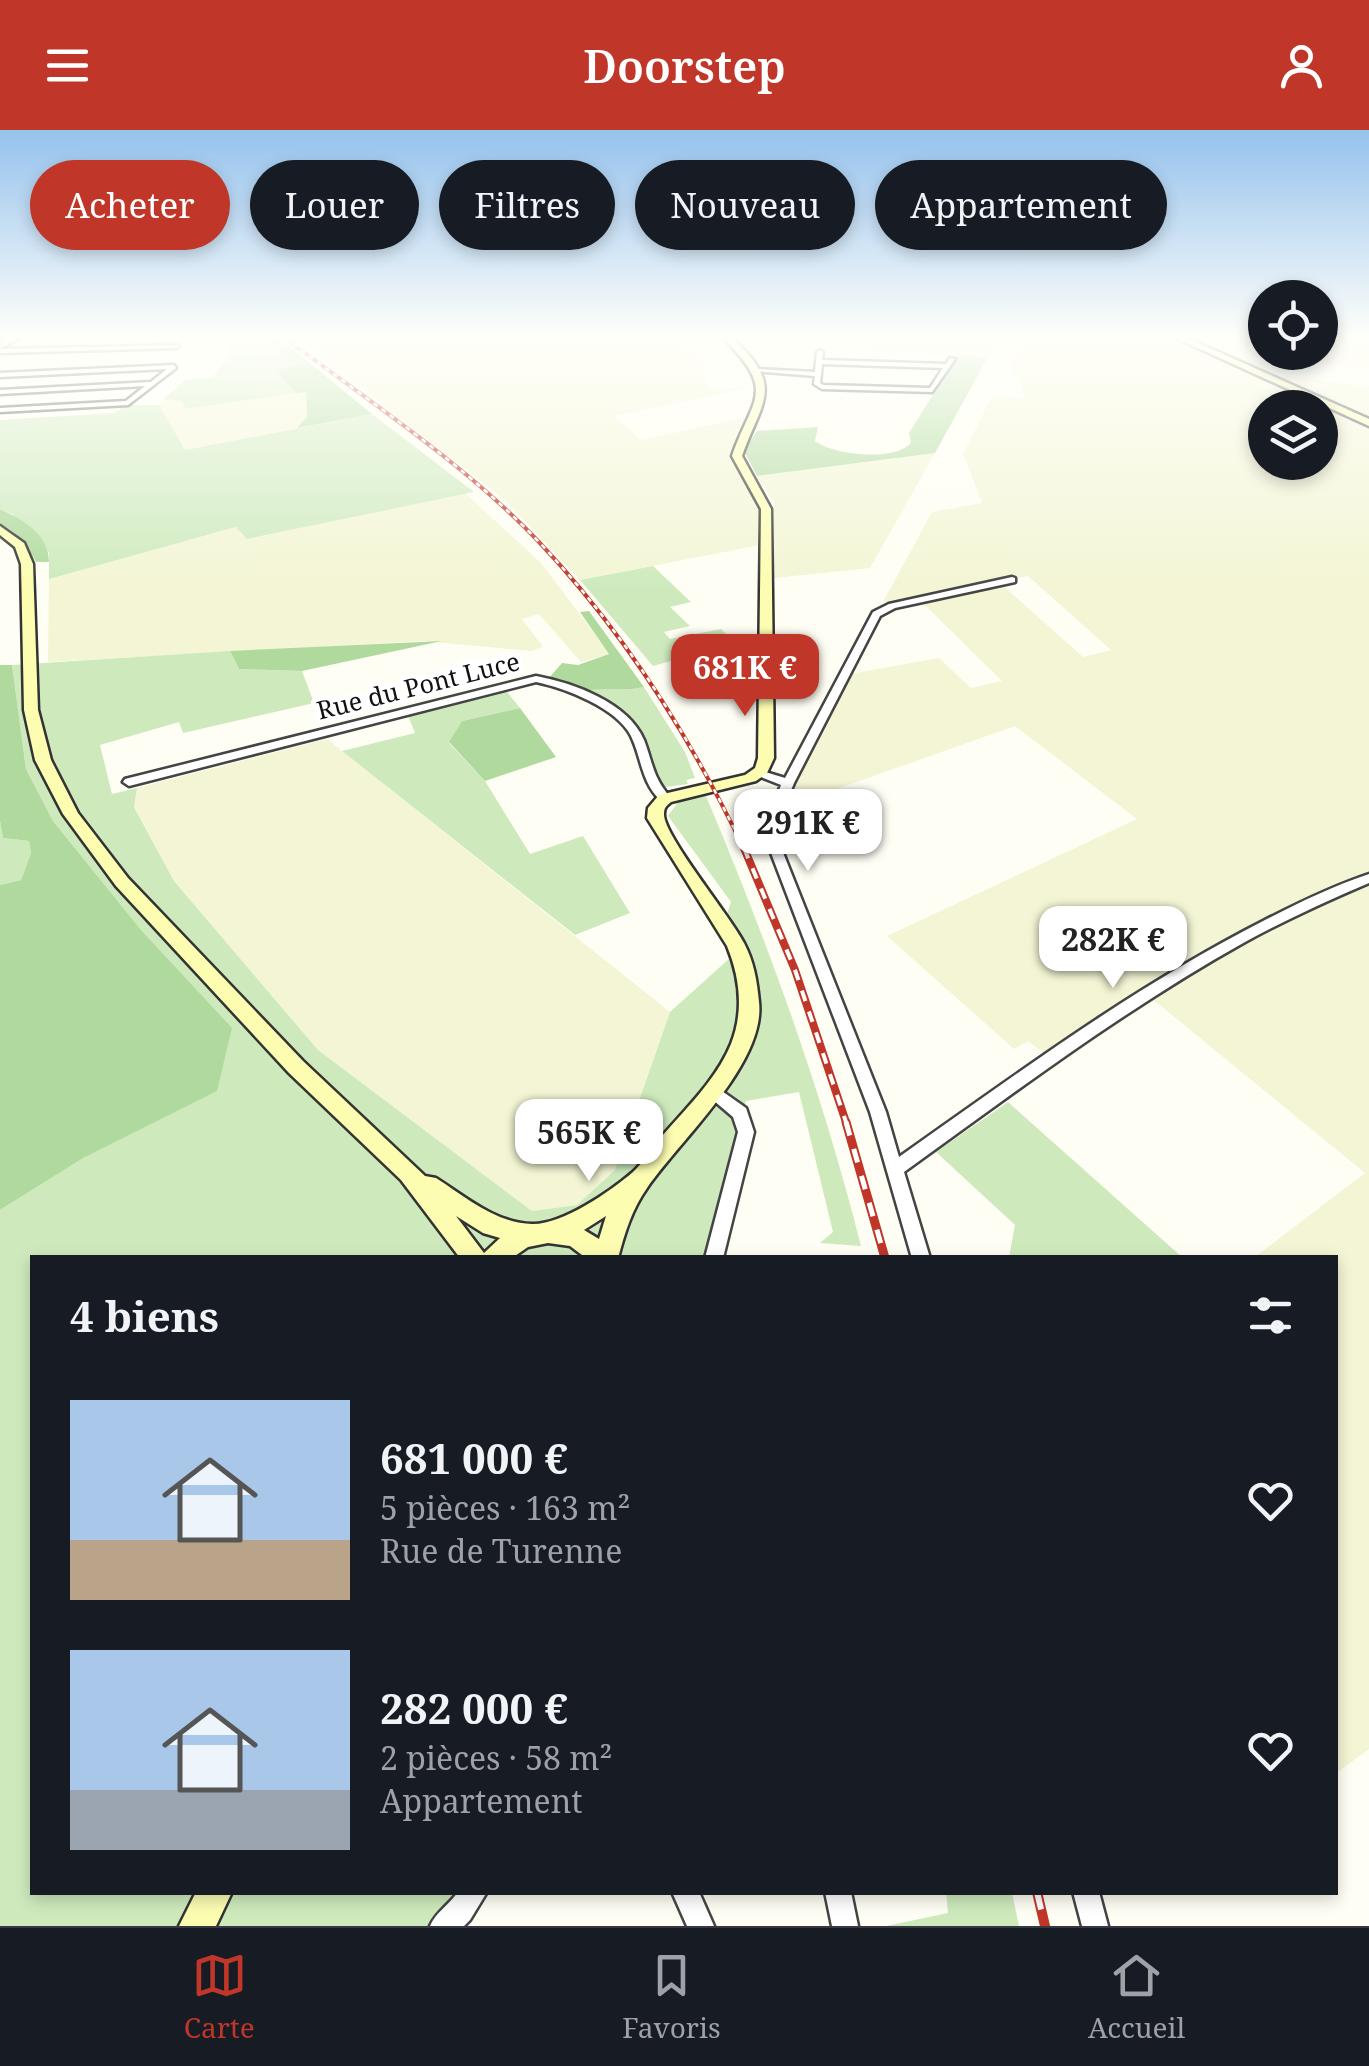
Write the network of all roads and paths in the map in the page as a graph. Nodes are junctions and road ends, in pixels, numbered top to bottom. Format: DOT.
graph roads {
  1 [pos="752,422"];
  2 [pos="0,528"];
  3 [pos="1012,580"];
  4 [pos="758,774"];
  5 [pos="129,782"];
  6 [pos="788,783"];
  7 [pos="666,798"];
  8 [pos="1369,878"];
  9 [pos="712,1090"];
  10 [pos="895,1169"];
  11 [pos="410,1173"];
  12 [pos="644,1173"];
  13 [pos="557,1232"];
  14 [pos="530,1234"];
  15 [pos="473,1255"];
  16 [pos="497,1255"];
  17 [pos="601,1255"];
  18 [pos="605,1255"];
  19 [pos="715,1255"];
  20 [pos="920,1255"];
  21 [pos="213,1895"];
  22 [pos="472,1895"];
  23 [pos="687,1895"];
  24 [pos="839,1895"];
  25 [pos="1087,1895"];
  26 [pos="197,1926"];
  27 [pos="442,1926"];
  28 [pos="700,1926"];
  29 [pos="846,1926"];
  30 [pos="1095,1926"];
  1 -- 4 [label="street"];
  2 -- 11 [label="street"];
  3 -- 6 [label="street"];
  4 -- 6 [label="street"];
  4 -- 7 [label="street"];
  5 -- 7 [label="street, Rue du Pont Luce"];
  6 -- 10 [label="street"];
  7 -- 9 [label="street"];
  8 -- 10 [label="street"];
  9 -- 12 [label="street"];
  9 -- 19 [label="street"];
  10 -- 20 [label="street"];
  11 -- 14 [label="street"];
  11 -- 15 [label="street"];
  12 -- 13 [label="street"];
  12 -- 18 [label="street"];
  13 -- 14 [label="street"];
  13 -- 17 [label="street"];
  14 -- 16 [label="street"];
  21 -- 26 [label="street"];
  22 -- 27 [label="street"];
  23 -- 28 [label="street"];
  24 -- 29 [label="street"];
  25 -- 30 [label="street"];
}
